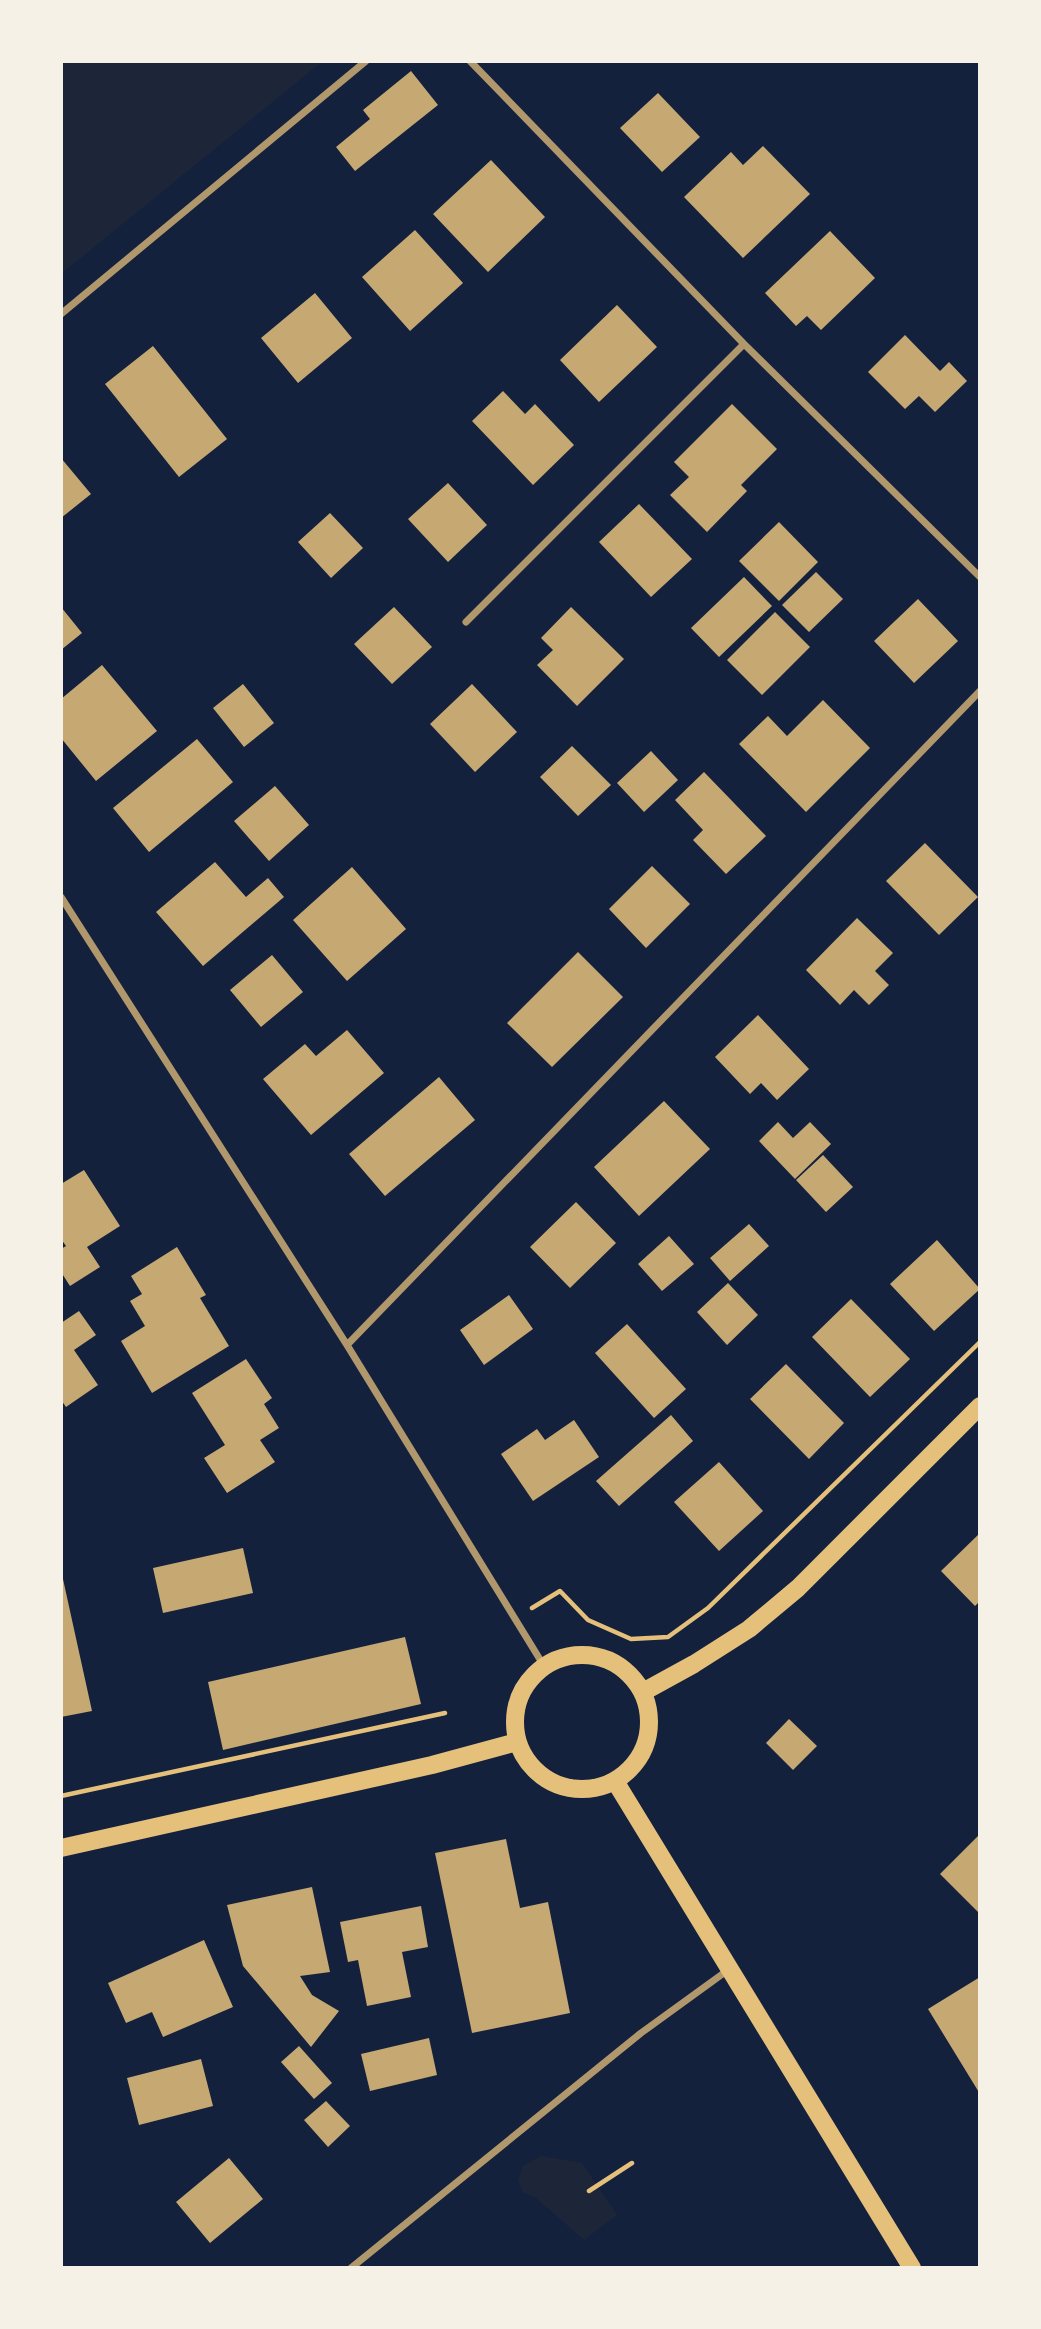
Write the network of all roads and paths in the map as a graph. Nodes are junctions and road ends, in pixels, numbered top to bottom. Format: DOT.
graph roads {
  1 [pos="366,61"];
  2 [pos="470,61"];
  3 [pos="61,314"];
  4 [pos="744,344"];
  5 [pos="980,577"];
  6 [pos="466,622"];
  7 [pos="980,691"];
  8 [pos="61,897"];
  9 [pos="980,1342"];
  10 [pos="347,1345"];
  11 [pos="980,1406"];
  12 [pos="516,1618"];
  13 [pos="544,1666"];
  14 [pos="643,1692"];
  15 [pos="445,1713"];
  16 [pos="517,1742"];
  17 [pos="615,1781"];
  18 [pos="61,1796"];
  19 [pos="61,1848"];
  20 [pos="728,1970"];
  21 [pos="632,2163"];
  22 [pos="589,2191"];
  23 [pos="351,2268"];
  24 [pos="912,2268"];
  1 -- 3 [label="street"];
  2 -- 4 [label="street"];
  4 -- 5 [label="street"];
  4 -- 6 [label="street"];
  7 -- 10 [label="street"];
  8 -- 10 [label="street"];
  9 -- 12 [label="path"];
  10 -- 12 [label="street"];
  11 -- 14 [label="main road"];
  12 -- 13 [label="street"];
  13 -- 14 [label="main road"];
  13 -- 16 [label="main road"];
  14 -- 17 [label="main road"];
  15 -- 18 [label="path"];
  16 -- 17 [label="main road"];
  16 -- 19 [label="main road"];
  17 -- 20 [label="main road"];
  20 -- 23 [label="street"];
  20 -- 24 [label="main road"];
  21 -- 22 [label="path"];
}
